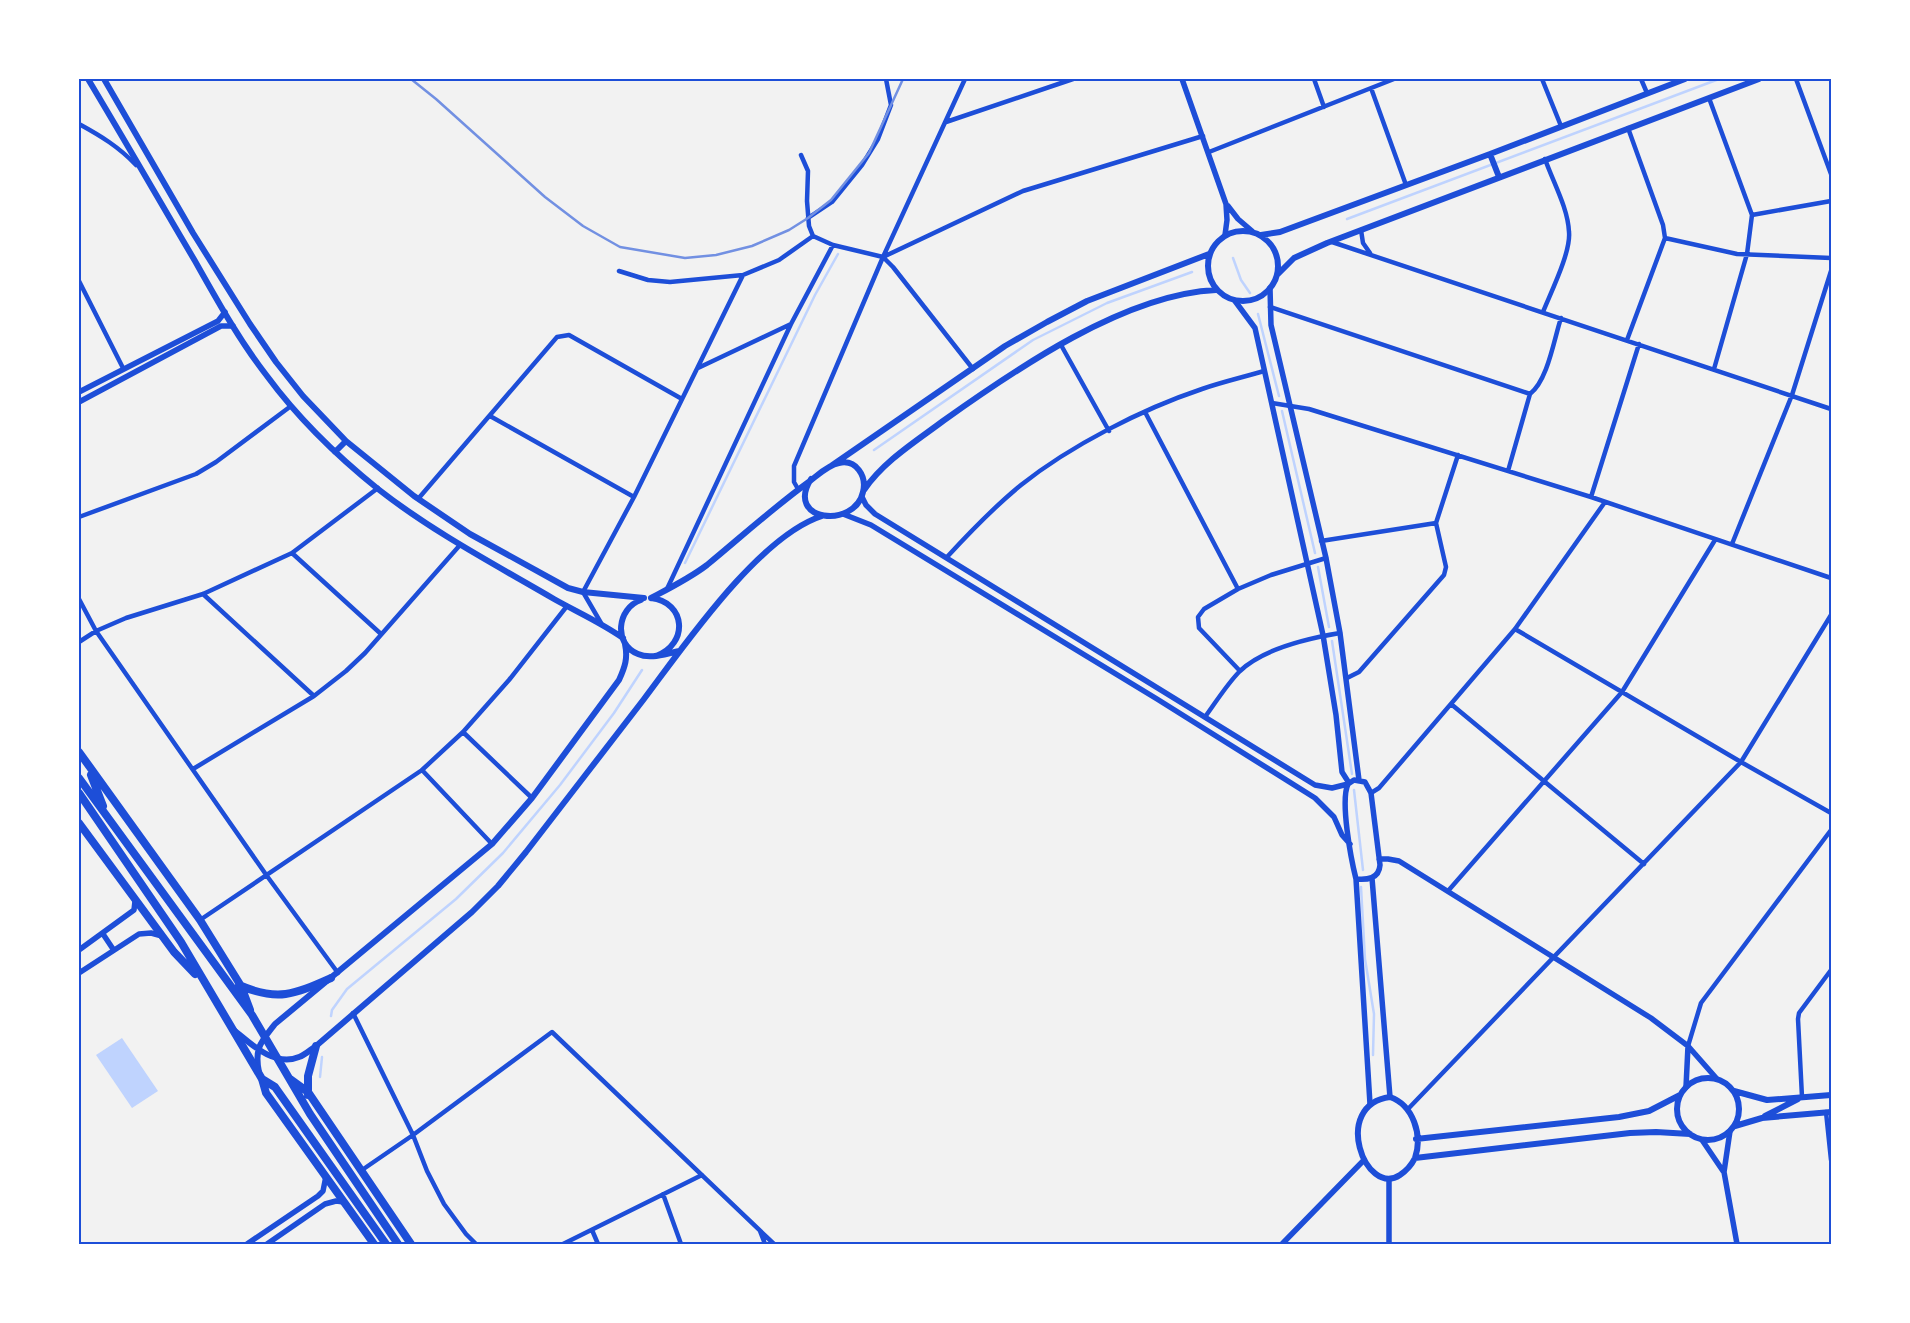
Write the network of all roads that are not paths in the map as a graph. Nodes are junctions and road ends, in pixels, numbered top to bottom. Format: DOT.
graph roads {
  1 [pos="88,79"];
  2 [pos="104,79"];
  3 [pos="886,79"];
  4 [pos="965,79"];
  5 [pos="1073,79"];
  6 [pos="1182,79"];
  7 [pos="1314,79"];
  8 [pos="1394,79"];
  9 [pos="1542,79"];
  10 [pos="1641,79"];
  11 [pos="1685,79"];
  12 [pos="1760,79"];
  13 [pos="1796,79"];
  14 [pos="1371,88"];
  15 [pos="1647,93"];
  16 [pos="1709,98"];
  17 [pos="1324,106"];
  18 [pos="946,122"];
  19 [pos="79,124"];
  20 [pos="1561,126"];
  21 [pos="1628,128"];
  22 [pos="1203,136"];
  23 [pos="1209,152"];
  24 [pos="1490,154"];
  25 [pos="801,155"];
  26 [pos="1544,159"];
  27 [pos="142,170"];
  28 [pos="1498,174"];
  29 [pos="1831,174"];
  30 [pos="1406,185"];
  31 [pos="1831,201"];
  32 [pos="1226,204"];
  33 [pos="1752,215"];
  34 [pos="808,218"];
  35 [pos="1361,230"];
  36 [pos="1252,231"];
  37 [pos="1224,235"];
  38 [pos="812,236"];
  39 [pos="1261,236"];
  40 [pos="1665,238"];
  41 [pos="1332,241"];
  42 [pos="833,244"];
  43 [pos="1210,254"];
  44 [pos="1371,254"];
  45 [pos="1747,254"];
  46 [pos="883,257"];
  47 [pos="1831,258"];
  48 [pos="619,271"];
  49 [pos="1831,271"];
  50 [pos="1277,274"];
  51 [pos="743,275"];
  52 [pos="79,281"];
  53 [pos="1270,288"];
  54 [pos="1216,290"];
  55 [pos="1235,301"];
  56 [pos="1270,308"];
  57 [pos="225,312"];
  58 [pos="1543,312"];
  59 [pos="1561,318"];
  60 [pos="791,324"];
  61 [pos="233,326"];
  62 [pos="1627,340"];
  63 [pos="1062,344"];
  64 [pos="1639,344"];
  65 [pos="123,368"];
  66 [pos="698,368"];
  67 [pos="973,369"];
  68 [pos="1714,370"];
  69 [pos="1264,371"];
  70 [pos="79,392"];
  71 [pos="1530,394"];
  72 [pos="1792,395"];
  73 [pos="682,399"];
  74 [pos="79,402"];
  75 [pos="1272,403"];
  76 [pos="291,406"];
  77 [pos="1290,407"];
  78 [pos="1831,409"];
  79 [pos="1145,412"];
  80 [pos="490,416"];
  81 [pos="1109,431"];
  82 [pos="346,441"];
  83 [pos="335,452"];
  84 [pos="1458,455"];
  85 [pos="830,466"];
  86 [pos="1508,471"];
  87 [pos="812,479"];
  88 [pos="378,488"];
  89 [pos="798,489"];
  90 [pos="863,493"];
  91 [pos="634,497"];
  92 [pos="1591,497"];
  93 [pos="418,499"];
  94 [pos="1605,502"];
  95 [pos="843,514"];
  96 [pos="822,516"];
  97 [pos="79,517"];
  98 [pos="1436,524"];
  99 [pos="1715,540"];
  100 [pos="1321,541"];
  101 [pos="1732,544"];
  102 [pos="460,545"];
  103 [pos="292,553"];
  104 [pos="947,557"];
  105 [pos="1326,558"];
  106 [pos="1307,563"];
  107 [pos="1831,578"];
  108 [pos="1238,588"];
  109 [pos="667,589"];
  110 [pos="583,592"];
  111 [pos="203,594"];
  112 [pos="648,598"];
  113 [pos="79,599"];
  114 [pos="567,606"];
  115 [pos="1831,615"];
  116 [pos="600,623"];
  117 [pos="679,627"];
  118 [pos="1515,629"];
  119 [pos="96,631"];
  120 [pos="1340,632"];
  121 [pos="381,634"];
  122 [pos="1323,636"];
  123 [pos="624,641"];
  124 [pos="79,642"];
  125 [pos="680,651"];
  126 [pos="656,656"];
  127 [pos="1240,671"];
  128 [pos="1347,678"];
  129 [pos="1622,692"];
  130 [pos="314,696"];
  131 [pos="1451,704"];
  132 [pos="1206,717"];
  133 [pos="463,732"];
  134 [pos="79,752"];
  135 [pos="1741,762"];
  136 [pos="88,766"];
  137 [pos="193,768"];
  138 [pos="422,770"];
  139 [pos="79,778"];
  140 [pos="1359,780"];
  141 [pos="1543,781"];
  142 [pos="1348,784"];
  143 [pos="79,793"];
  144 [pos="1372,794"];
  145 [pos="532,798"];
  146 [pos="1831,813"];
  147 [pos="107,818"];
  148 [pos="79,823"];
  149 [pos="1831,830"];
  150 [pos="492,844"];
  151 [pos="1350,844"];
  152 [pos="1379,860"];
  153 [pos="1644,864"];
  154 [pos="267,876"];
  155 [pos="1372,878"];
  156 [pos="1356,879"];
  157 [pos="1448,891"];
  158 [pos="135,901"];
  159 [pos="200,920"];
  160 [pos="103,934"];
  161 [pos="162,936"];
  162 [pos="113,949"];
  163 [pos="79,950"];
  164 [pos="1554,958"];
  165 [pos="1831,970"];
  166 [pos="79,973"];
  167 [pos="335,976"];
  168 [pos="224,978"];
  169 [pos="204,983"];
  170 [pos="241,986"];
  171 [pos="353,1013"];
  172 [pos="252,1015"];
  173 [pos="229,1025"];
  174 [pos="265,1037"];
  175 [pos="316,1046"];
  176 [pos="1688,1046"];
  177 [pos="258,1049"];
  178 [pos="277,1059"];
  179 [pos="261,1078"];
  180 [pos="288,1078"];
  181 [pos="1717,1079"];
  182 [pos="1686,1087"];
  183 [pos="1734,1091"];
  184 [pos="308,1092"];
  185 [pos="1831,1094"];
  186 [pos="1680,1095"];
  187 [pos="1390,1097"];
  188 [pos="1802,1097"];
  189 [pos="1370,1104"];
  190 [pos="1408,1109"];
  191 [pos="1829,1112"];
  192 [pos="310,1114"];
  193 [pos="1762,1118"];
  194 [pos="1732,1128"];
  195 [pos="1690,1134"];
  196 [pos="413,1135"];
  197 [pos="1416,1139"];
  198 [pos="1702,1140"];
  199 [pos="1415,1158"];
  200 [pos="1364,1160"];
  201 [pos="1831,1160"];
  202 [pos="362,1170"];
  203 [pos="1724,1172"];
  204 [pos="702,1175"];
  205 [pos="326,1176"];
  206 [pos="1388,1179"];
  207 [pos="663,1194"];
  208 [pos="344,1202"];
  209 [pos="274,1226"];
  210 [pos="592,1230"];
  211 [pos="760,1231"];
  212 [pos="280,1235"];
  213 [pos="1286,1243"];
  214 [pos="247,1244"];
  215 [pos="267,1244"];
  216 [pos="374,1244"];
  217 [pos="386,1244"];
  218 [pos="398,1244"];
  219 [pos="411,1244"];
  220 [pos="476,1244"];
  221 [pos="563,1244"];
  222 [pos="598,1244"];
  223 [pos="681,1244"];
  224 [pos="765,1244"];
  225 [pos="774,1244"];
  226 [pos="1389,1244"];
  227 [pos="1737,1244"];
  1 -- 27 [label="main road"];
  2 -- 82 [label="main road"];
  3 -- 34 [label="street"];
  4 -- 18 [label="street"];
  5 -- 18 [label="street"];
  6 -- 22 [label="street"];
  7 -- 17 [label="street"];
  8 -- 14 [label="street"];
  9 -- 20 [label="street"];
  10 -- 15 [label="street"];
  11 -- 15 [label="main road"];
  12 -- 16 [label="main road"];
  13 -- 29 [label="street"];
  14 -- 17 [label="street"];
  14 -- 30 [label="street"];
  15 -- 20 [label="main road"];
  16 -- 21 [label="main road"];
  16 -- 33 [label="street"];
  17 -- 23 [label="street"];
  18 -- 46 [label="street"];
  19 -- 27 [label="street"];
  20 -- 24 [label="main road"];
  21 -- 26 [label="main road"];
  21 -- 40 [label="street"];
  22 -- 23 [label="street"];
  22 -- 46 [label="street"];
  23 -- 32 [label="street"];
  24 -- 28 [label="main road"];
  24 -- 30 [label="main road"];
  25 -- 34 [label="street"];
  26 -- 28 [label="main road"];
  26 -- 58 [label="street"];
  27 -- 57 [label="main road"];
  28 -- 35 [label="main road"];
  30 -- 39 [label="main road"];
  31 -- 33 [label="street"];
  32 -- 36 [label="street"];
  32 -- 37 [label="street"];
  33 -- 45 [label="street"];
  34 -- 38 [label="street"];
  35 -- 41 [label="main road"];
  35 -- 44 [label="street"];
  36 -- 37 [label="main road"];
  36 -- 39 [label="main road"];
  37 -- 43 [label="main road"];
  38 -- 42 [label="street"];
  38 -- 51 [label="street"];
  39 -- 50 [label="main road"];
  40 -- 45 [label="street"];
  40 -- 62 [label="street"];
  41 -- 44 [label="street"];
  41 -- 50 [label="main road"];
  42 -- 46 [label="street"];
  42 -- 60 [label="street"];
  43 -- 54 [label="main road"];
  43 -- 67 [label="main road"];
  44 -- 58 [label="street"];
  45 -- 47 [label="street"];
  45 -- 68 [label="street"];
  46 -- 67 [label="street"];
  46 -- 89 [label="street"];
  48 -- 51 [label="street"];
  49 -- 72 [label="street"];
  50 -- 53 [label="main road"];
  51 -- 66 [label="street"];
  52 -- 65 [label="street"];
  53 -- 55 [label="main road"];
  53 -- 56 [label="street"];
  54 -- 55 [label="main road"];
  54 -- 63 [label="main road"];
  55 -- 69 [label="street"];
  56 -- 71 [label="street"];
  56 -- 77 [label="street"];
  57 -- 61 [label="main road"];
  57 -- 65 [label="street"];
  58 -- 59 [label="street"];
  59 -- 62 [label="street"];
  59 -- 71 [label="street"];
  60 -- 66 [label="street"];
  60 -- 109 [label="street"];
  61 -- 74 [label="street"];
  61 -- 76 [label="main road"];
  62 -- 64 [label="street"];
  63 -- 81 [label="street"];
  63 -- 90 [label="main road"];
  64 -- 68 [label="street"];
  64 -- 92 [label="street"];
  65 -- 70 [label="street"];
  66 -- 73 [label="street"];
  67 -- 85 [label="main road"];
  68 -- 72 [label="street"];
  69 -- 75 [label="street"];
  69 -- 79 [label="street"];
  71 -- 86 [label="street"];
  72 -- 78 [label="street"];
  72 -- 101 [label="street"];
  73 -- 80 [label="street"];
  73 -- 91 [label="street"];
  75 -- 77 [label="street"];
  75 -- 106 [label="street"];
  76 -- 83 [label="main road"];
  76 -- 97 [label="street"];
  77 -- 84 [label="street"];
  77 -- 100 [label="street"];
  79 -- 81 [label="street"];
  79 -- 108 [label="street"];
  80 -- 91 [label="street"];
  80 -- 93 [label="street"];
  81 -- 104 [label="street"];
  82 -- 83 [label="main road"];
  82 -- 93 [label="main road"];
  83 -- 88 [label="main road"];
  84 -- 86 [label="street"];
  84 -- 98 [label="street"];
  85 -- 87 [label="main road"];
  85 -- 90 [label="main road"];
  86 -- 92 [label="street"];
  87 -- 89 [label="main road"];
  87 -- 96 [label="main road"];
  88 -- 102 [label="main road"];
  88 -- 103 [label="street"];
  89 -- 109 [label="main road"];
  90 -- 95 [label="main road"];
  90 -- 104 [label="street"];
  91 -- 110 [label="street"];
  92 -- 94 [label="street"];
  93 -- 110 [label="main road"];
  94 -- 99 [label="street"];
  94 -- 118 [label="street"];
  95 -- 96 [label="main road"];
  95 -- 151 [label="street"];
  96 -- 125 [label="main road"];
  98 -- 100 [label="street"];
  98 -- 128 [label="street"];
  99 -- 101 [label="street"];
  99 -- 129 [label="street"];
  100 -- 105 [label="street"];
  101 -- 107 [label="street"];
  102 -- 114 [label="main road"];
  102 -- 121 [label="street"];
  103 -- 111 [label="street"];
  103 -- 121 [label="street"];
  104 -- 132 [label="street"];
  105 -- 106 [label="street"];
  105 -- 120 [label="street"];
  106 -- 108 [label="street"];
  106 -- 122 [label="street"];
  108 -- 127 [label="street"];
  109 -- 112 [label="main road"];
  110 -- 112 [label="main road"];
  110 -- 116 [label="street"];
  111 -- 119 [label="street"];
  111 -- 130 [label="street"];
  112 -- 117 [label="main road"];
  112 -- 123 [label="main road"];
  113 -- 119 [label="street"];
  114 -- 116 [label="main road"];
  114 -- 133 [label="street"];
  115 -- 135 [label="street"];
  116 -- 123 [label="main road"];
  117 -- 125 [label="main road"];
  117 -- 126 [label="main road"];
  118 -- 129 [label="street"];
  118 -- 131 [label="street"];
  119 -- 124 [label="street"];
  119 -- 137 [label="street"];
  120 -- 122 [label="street"];
  120 -- 128 [label="street"];
  121 -- 130 [label="street"];
  122 -- 127 [label="street"];
  122 -- 142 [label="street"];
  123 -- 126 [label="main road"];
  123 -- 145 [label="main road"];
  125 -- 126 [label="main road"];
  125 -- 171 [label="main road"];
  127 -- 132 [label="street"];
  128 -- 140 [label="street"];
  129 -- 135 [label="street"];
  129 -- 141 [label="street"];
  130 -- 137 [label="street"];
  131 -- 141 [label="street"];
  131 -- 144 [label="street"];
  132 -- 142 [label="street"];
  133 -- 138 [label="street"];
  133 -- 145 [label="street"];
  134 -- 136 [label="main road"];
  135 -- 146 [label="street"];
  135 -- 153 [label="street"];
  136 -- 147 [label="main road"];
  136 -- 159 [label="main road"];
  137 -- 154 [label="street"];
  138 -- 150 [label="street"];
  138 -- 154 [label="street"];
  139 -- 147 [label="main road"];
  140 -- 142 [label="street"];
  140 -- 144 [label="street"];
  141 -- 153 [label="street"];
  141 -- 157 [label="street"];
  142 -- 151 [label="street"];
  143 -- 169 [label="main road"];
  144 -- 152 [label="street"];
  145 -- 150 [label="main road"];
  147 -- 168 [label="main road"];
  148 -- 158 [label="main road"];
  149 -- 176 [label="street"];
  150 -- 167 [label="main road"];
  151 -- 156 [label="street"];
  152 -- 155 [label="street"];
  152 -- 157 [label="street"];
  153 -- 164 [label="street"];
  154 -- 159 [label="street"];
  154 -- 167 [label="street"];
  155 -- 156 [label="street"];
  155 -- 187 [label="street"];
  156 -- 189 [label="street"];
  157 -- 164 [label="street"];
  158 -- 160 [label="street"];
  158 -- 161 [label="main road"];
  159 -- 170 [label="main road"];
  160 -- 162 [label="street"];
  160 -- 163 [label="street"];
  161 -- 162 [label="street"];
  161 -- 169 [label="main road"];
  162 -- 166 [label="street"];
  164 -- 176 [label="street"];
  164 -- 190 [label="street"];
  165 -- 188 [label="street"];
  167 -- 170 [label="main road"];
  167 -- 174 [label="main road"];
  168 -- 170 [label="main road"];
  168 -- 172 [label="main road"];
  169 -- 173 [label="main road"];
  170 -- 172 [label="main road"];
  171 -- 175 [label="main road"];
  171 -- 196 [label="street"];
  172 -- 174 [label="main road"];
  173 -- 177 [label="main road"];
  173 -- 179 [label="main road"];
  174 -- 177 [label="main road"];
  174 -- 178 [label="main road"];
  175 -- 178 [label="main road"];
  175 -- 184 [label="main road"];
  176 -- 181 [label="street"];
  176 -- 182 [label="street"];
  177 -- 178 [label="main road"];
  177 -- 179 [label="main road"];
  178 -- 180 [label="main road"];
  179 -- 205 [label="main road"];
  179 -- 217 [label="main road"];
  180 -- 184 [label="main road"];
  180 -- 192 [label="main road"];
  181 -- 182 [label="main road"];
  181 -- 183 [label="main road"];
  182 -- 186 [label="main road"];
  183 -- 188 [label="main road"];
  183 -- 194 [label="main road"];
  184 -- 192 [label="main road"];
  184 -- 202 [label="main road"];
  185 -- 188 [label="main road"];
  186 -- 195 [label="main road"];
  186 -- 197 [label="main road"];
  187 -- 189 [label="main road"];
  187 -- 190 [label="main road"];
  188 -- 193 [label="main road"];
  189 -- 200 [label="main road"];
  190 -- 197 [label="main road"];
  191 -- 193 [label="main road"];
  191 -- 201 [label="street"];
  192 -- 218 [label="main road"];
  193 -- 194 [label="main road"];
  194 -- 198 [label="main road"];
  194 -- 203 [label="street"];
  195 -- 198 [label="main road"];
  195 -- 199 [label="main road"];
  196 -- 202 [label="street"];
  196 -- 204 [label="street"];
  196 -- 220 [label="street"];
  197 -- 199 [label="main road"];
  198 -- 203 [label="street"];
  199 -- 206 [label="main road"];
  200 -- 206 [label="main road"];
  200 -- 213 [label="street"];
  202 -- 219 [label="main road"];
  203 -- 227 [label="street"];
  204 -- 207 [label="street"];
  204 -- 211 [label="street"];
  205 -- 208 [label="main road"];
  205 -- 209 [label="street"];
  206 -- 226 [label="street"];
  207 -- 210 [label="street"];
  207 -- 223 [label="street"];
  208 -- 212 [label="street"];
  208 -- 216 [label="main road"];
  209 -- 212 [label="street"];
  209 -- 214 [label="street"];
  210 -- 221 [label="street"];
  210 -- 222 [label="street"];
  211 -- 224 [label="street"];
  211 -- 225 [label="street"];
  212 -- 215 [label="street"];
}
